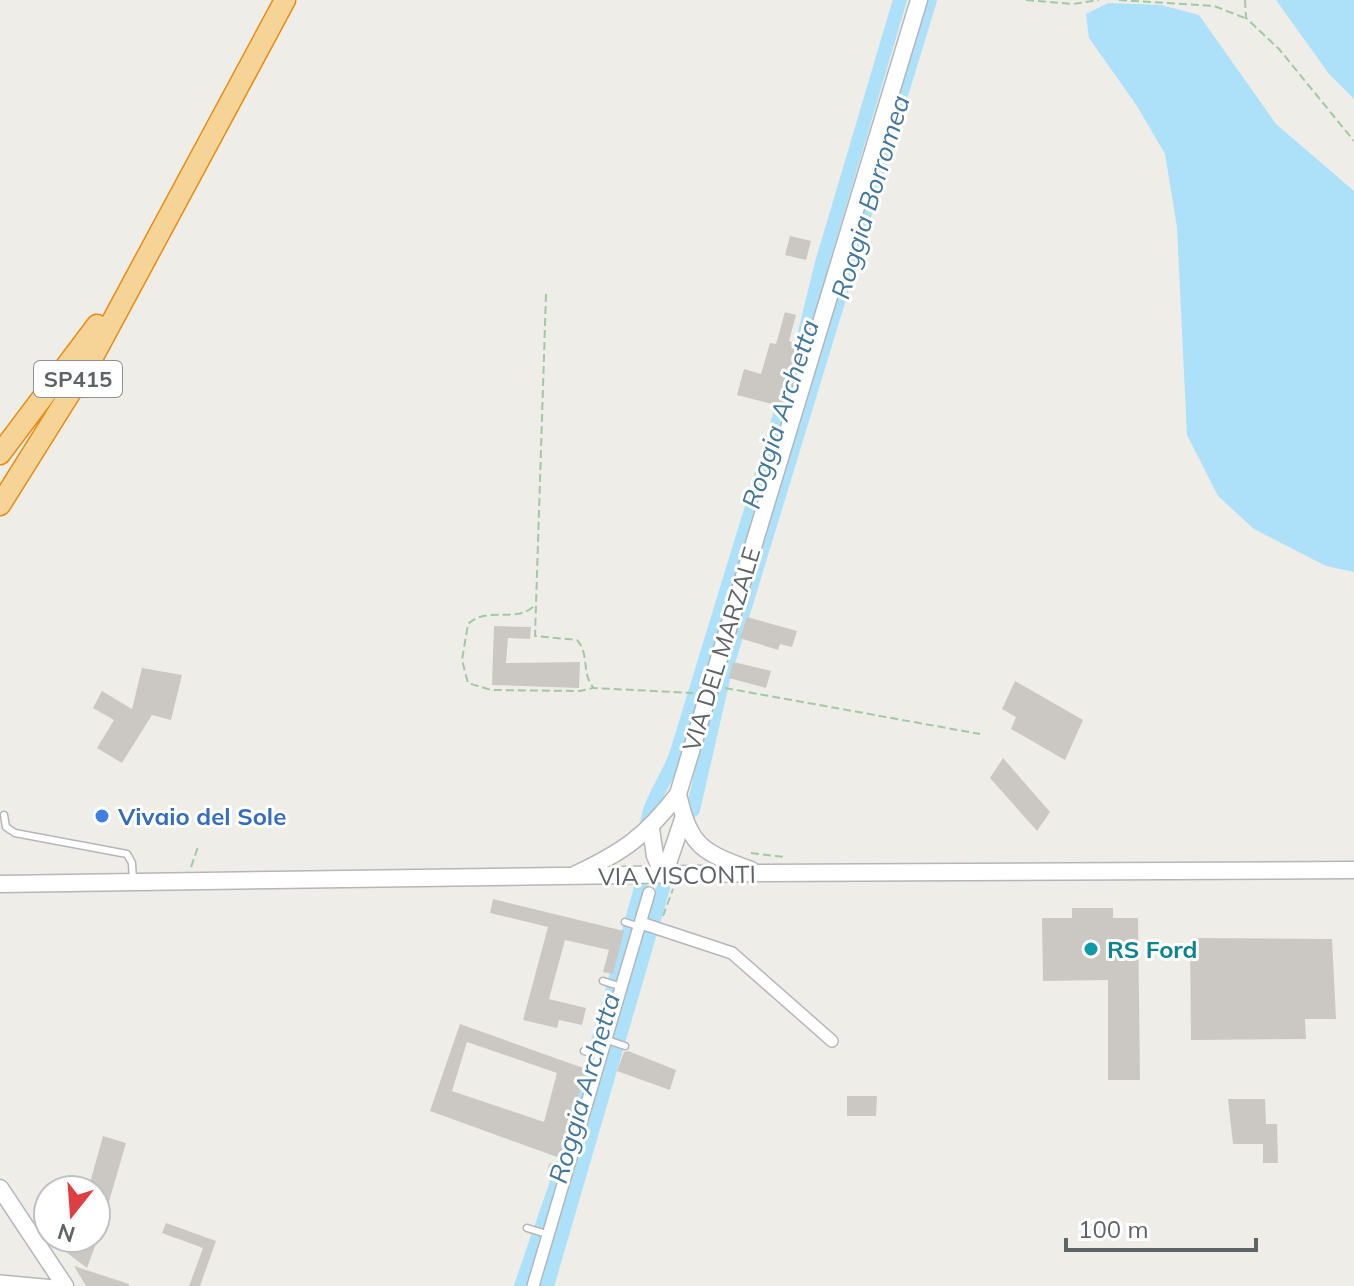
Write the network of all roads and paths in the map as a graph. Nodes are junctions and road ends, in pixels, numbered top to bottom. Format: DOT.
graph roads {
  1 [pos="285,0"];
  2 [pos="919,0"];
  3 [pos="1026,0"];
  4 [pos="1099,0"];
  5 [pos="1119,0"];
  6 [pos="1245,0"];
  7 [pos="1246,18"];
  8 [pos="1354,141"];
  9 [pos="150,250"];
  10 [pos="546,294"];
  11 [pos="0,454"];
  12 [pos="0,505"];
  13 [pos="534,606"];
  14 [pos="594,688"];
  15 [pos="727,689"];
  16 [pos="689,692"];
  17 [pos="980,734"];
  18 [pos="678,794"];
  19 [pos="4,815"];
  20 [pos="683,818"];
  21 [pos="651,829"];
  22 [pos="198,847"];
  23 [pos="1354,870"];
  24 [pos="761,873"];
  25 [pos="664,875"];
  26 [pos="570,877"];
  27 [pos="186,879"];
  28 [pos="133,881"];
  29 [pos="0,884"];
  30 [pos="649,893"];
  31 [pos="625,922"];
  32 [pos="640,925"];
  33 [pos="603,981"];
  34 [pos="622,987"];
  35 [pos="607,1040"];
  36 [pos="832,1041"];
  37 [pos="625,1046"];
  38 [pos="584,1051"];
  39 [pos="602,1056"];
  40 [pos="553,1167"];
  41 [pos="568,1172"];
  42 [pos="0,1188"];
  43 [pos="527,1228"];
  44 [pos="550,1235"];
  45 [pos="0,1281"];
  46 [pos="54,1286"];
  47 [pos="65,1286"];
  48 [pos="533,1286"];
  1 -- 9 [label="highway"];
  2 -- 18 [label="main road, VIA DEL MARZALE"];
  3 -- 4 [label="path"];
  5 -- 7 [label="path"];
  6 -- 7 [label="path"];
  7 -- 8 [label="path"];
  9 -- 11 [label="highway, SP415"];
  9 -- 12 [label="highway, SP415"];
  10 -- 13 [label="path"];
  13 -- 14 [label="path"];
  13 -- 14 [label="path"];
  14 -- 16 [label="path"];
  15 -- 17 [label="path"];
  18 -- 20 [label="main road, VIA DEL MARZALE"];
  18 -- 21 [label="main road, VIA DEL MARZALE"];
  19 -- 28 [label="lane"];
  20 -- 24 [label="main road, VIA DEL MARZALE"];
  20 -- 25 [label="main road"];
  21 -- 25 [label="main road"];
  21 -- 26 [label="main road, VIA DEL MARZALE"];
  22 -- 27 [label="path"];
  23 -- 24 [label="main road, VIA VISCONTI"];
  24 -- 25 [label="main road, VIA VISCONTI"];
  25 -- 26 [label="main road, VIA VISCONTI"];
  26 -- 27 [label="main road, VIA VISCONTI"];
  27 -- 28 [label="main road, VIA VISCONTI"];
  28 -- 29 [label="main road, VIA VISCONTI"];
  30 -- 32 [label="street"];
  31 -- 32 [label="lane"];
  32 -- 34 [label="street"];
  32 -- 36 [label="street"];
  33 -- 34 [label="lane"];
  34 -- 35 [label="street"];
  35 -- 37 [label="lane"];
  35 -- 39 [label="street"];
  38 -- 39 [label="lane"];
  39 -- 41 [label="street"];
  40 -- 41 [label="lane"];
  41 -- 44 [label="street"];
  42 -- 47 [label="main road"];
  43 -- 44 [label="lane"];
  44 -- 48 [label="street"];
  45 -- 46 [label="street"];
}
